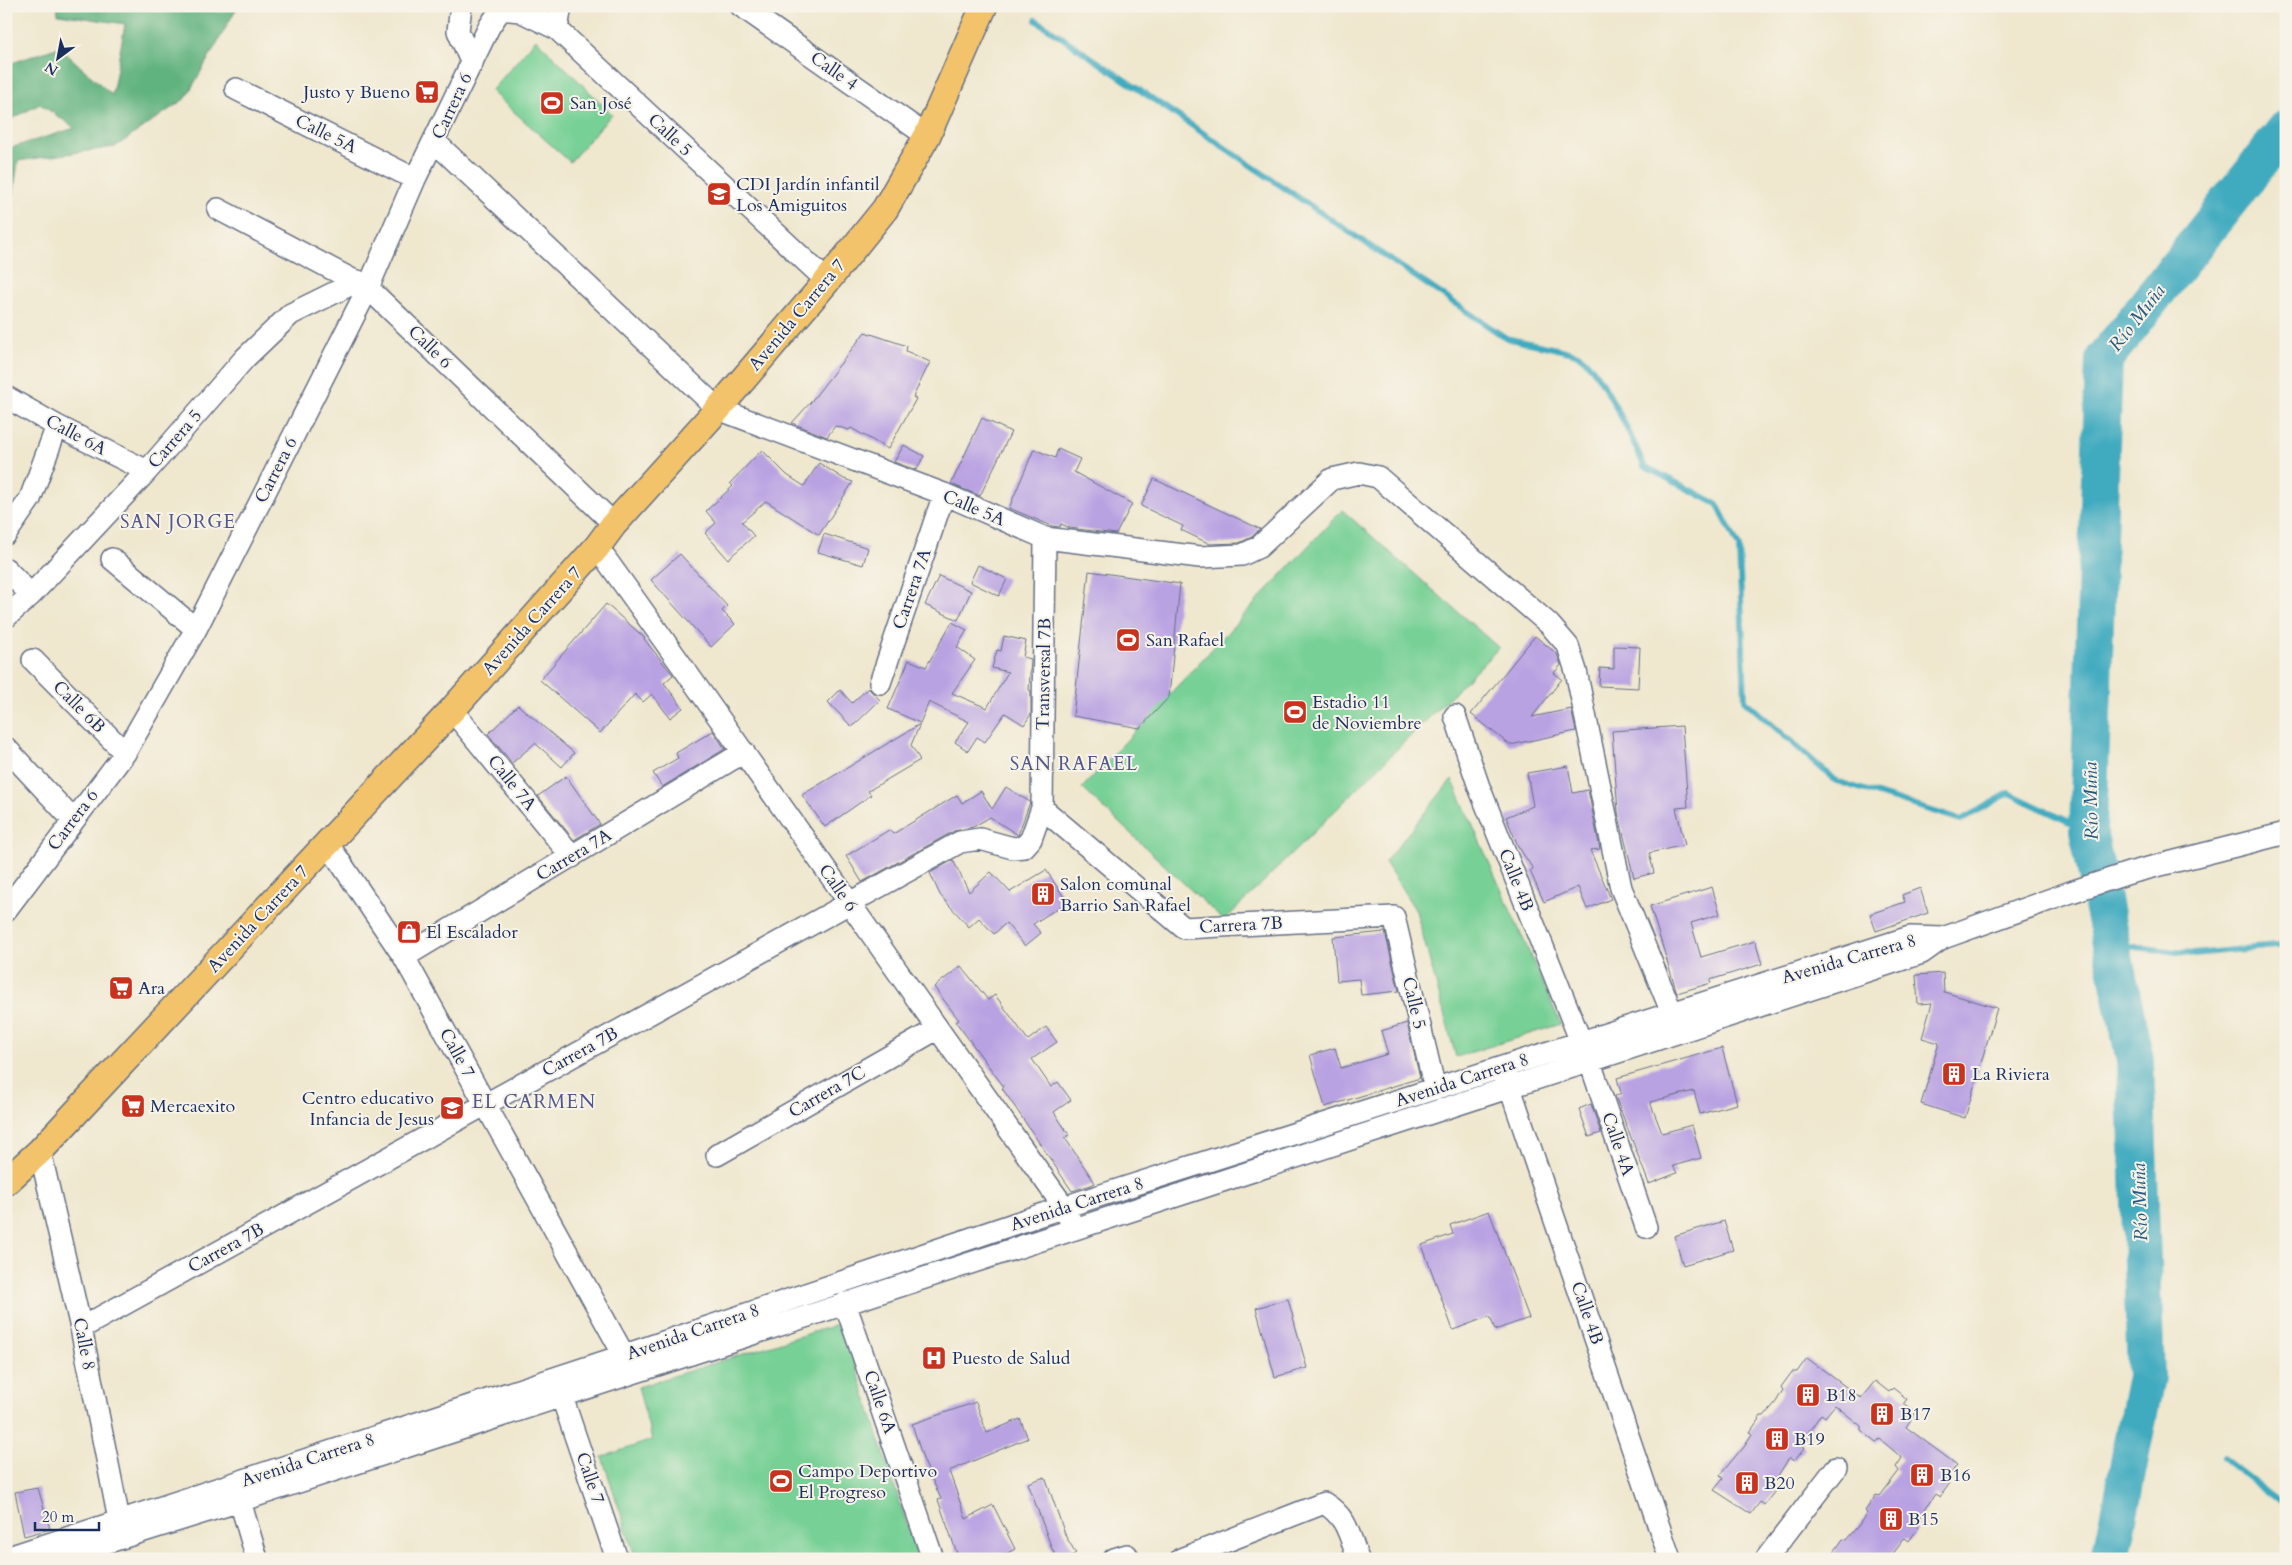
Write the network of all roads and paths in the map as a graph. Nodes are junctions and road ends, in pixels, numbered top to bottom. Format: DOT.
graph roads {
  1 [pos="461,6"];
  2 [pos="561,6"];
  3 [pos="741,6"];
  4 [pos="984,6"];
  5 [pos="501,8"];
  6 [pos="557,29"];
  7 [pos="472,64"];
  8 [pos="236,90"];
  9 [pos="927,136"];
  10 [pos="435,142"];
  11 [pos="416,179"];
  12 [pos="218,209"];
  13 [pos="827,281"];
  14 [pos="363,284"];
  15 [pos="6,396"];
  16 [pos="718,409"];
  17 [pos="57,426"];
  18 [pos="147,472"];
  19 [pos="944,494"];
  20 [pos="614,524"];
  21 [pos="6,534"];
  22 [pos="1045,538"];
  23 [pos="597,548"];
  24 [pos="112,559"];
  25 [pos="6,568"];
  26 [pos="31,595"];
  27 [pos="6,617"];
  28 [pos="196,629"];
  29 [pos="33,660"];
  30 [pos="880,684"];
  31 [pos="452,710"];
  32 [pos="1455,716"];
  33 [pos="6,748"];
  34 [pos="744,752"];
  35 [pos="125,753"];
  36 [pos="1042,808"];
  37 [pos="73,820"];
  38 [pos="2286,833"];
  39 [pos="1031,839"];
  40 [pos="328,844"];
  41 [pos="572,857"];
  42 [pos="849,905"];
  43 [pos="7,908"];
  44 [pos="1394,917"];
  45 [pos="1943,938"];
  46 [pos="404,957"];
  47 [pos="1672,1013"];
  48 [pos="937,1029"];
  49 [pos="1582,1042"];
  50 [pos="1590,1062"];
  51 [pos="1503,1068"];
  52 [pos="1511,1088"];
  53 [pos="1435,1089"];
  54 [pos="486,1104"];
  55 [pos="40,1151"];
  56 [pos="717,1155"];
  57 [pos="6,1182"];
  58 [pos="1064,1208"];
  59 [pos="1646,1227"];
  60 [pos="1075,1230"];
  61 [pos="846,1303"];
  62 [pos="82,1328"];
  63 [pos="629,1364"];
  64 [pos="562,1397"];
  65 [pos="1836,1468"];
  66 [pos="240,1502"];
  67 [pos="120,1530"];
  68 [pos="6,1558"];
  69 [pos="54,1559"];
  70 [pos="257,1559"];
  71 [pos="617,1559"];
  72 [pos="933,1559"];
  73 [pos="1181,1559"];
  74 [pos="1358,1559"];
  75 [pos="1670,1559"];
  76 [pos="1766,1559"];
  1 -- 7 [label="street"];
  2 -- 6 [label="street"];
  3 -- 9 [label="street, Calle 4"];
  4 -- 9 [label="main road, Avenida Carrera 7"];
  5 -- 6 [label="street, Calle 5"];
  5 -- 7 [label="street, Carrera 6"];
  6 -- 13 [label="street, Calle 5"];
  7 -- 10 [label="street, Carrera 6"];
  8 -- 11 [label="street, Calle 5A"];
  9 -- 13 [label="main road, Avenida Carrera 7"];
  10 -- 11 [label="street, Carrera 6"];
  10 -- 16 [label="street"];
  11 -- 14 [label="street, Carrera 6"];
  12 -- 14 [label="street, Calle 6"];
  13 -- 16 [label="main road, Avenida Carrera 7"];
  14 -- 18 [label="street, Carrera 5"];
  14 -- 20 [label="street, Calle 6"];
  14 -- 28 [label="street, Carrera 6"];
  15 -- 17 [label="street, Calle 6A"];
  16 -- 19 [label="street, Calle 5A"];
  16 -- 20 [label="main road, Avenida Carrera 7"];
  17 -- 18 [label="street, Calle 6A"];
  17 -- 21 [label="street"];
  18 -- 26 [label="street, Carrera 5"];
  19 -- 22 [label="street, Calle 5A"];
  19 -- 30 [label="street, Carrera 7A"];
  20 -- 23 [label="main road, Avenida Carrera 7"];
  22 -- 36 [label="street, Transversal 7B"];
  22 -- 47 [label="street, Calle 5A"];
  23 -- 31 [label="main road, Avenida Carrera 7"];
  23 -- 34 [label="street, Calle 6"];
  24 -- 28 [label="street"];
  25 -- 26 [label="street"];
  26 -- 27 [label="street, Carrera 5"];
  28 -- 35 [label="street, Carrera 6"];
  29 -- 35 [label="street, Calle 6B"];
  31 -- 40 [label="main road, Avenida Carrera 7"];
  31 -- 41 [label="street, Calle 7A"];
  32 -- 49 [label="street, Calle 4B"];
  33 -- 37 [label="street"];
  34 -- 41 [label="street, Carrera 7A"];
  34 -- 42 [label="street, Calle 6"];
  35 -- 37 [label="street, Carrera 6"];
  36 -- 39 [label="street, Transversal 7B"];
  36 -- 44 [label="street, Carrera 7B"];
  37 -- 43 [label="street, Carrera 6"];
  38 -- 45 [label="street"];
  39 -- 42 [label="street, Carrera 7B"];
  40 -- 46 [label="street, Calle 7"];
  40 -- 55 [label="main road, Avenida Carrera 7"];
  41 -- 46 [label="street, Carrera 7A"];
  42 -- 48 [label="street, Calle 6"];
  42 -- 54 [label="street, Carrera 7B"];
  44 -- 53 [label="street, Calle 5"];
  45 -- 47 [label="street, Avenida Carrera 8"];
  45 -- 50 [label="street, Avenida Carrera 8"];
  46 -- 54 [label="street, Calle 7"];
  47 -- 49 [label="street, Avenida Carrera 8"];
  48 -- 56 [label="street, Carrera 7C"];
  48 -- 58 [label="street, Calle 6"];
  49 -- 51 [label="street, Avenida Carrera 8"];
  50 -- 52 [label="street, Avenida Carrera 8"];
  50 -- 59 [label="street, Calle 4A"];
  51 -- 52 [label="street, Calle 4B"];
  51 -- 53 [label="street, Avenida Carrera 8"];
  52 -- 60 [label="street, Avenida Carrera 8"];
  52 -- 75 [label="street, Calle 4B"];
  53 -- 58 [label="street, Avenida Carrera 8"];
  54 -- 62 [label="street, Carrera 7B"];
  54 -- 63 [label="street, Calle 7"];
  55 -- 57 [label="main road, Avenida Carrera 7"];
  55 -- 62 [label="street, Calle 8"];
  58 -- 60 [label="street, Calle 6"];
  58 -- 63 [label="street, Avenida Carrera 8"];
  60 -- 61 [label="street, Avenida Carrera 8"];
  61 -- 63 [label="street, Avenida Carrera 8"];
  61 -- 72 [label="street, Calle 6A"];
  62 -- 67 [label="street, Calle 8"];
  63 -- 64 [label="street, Avenida Carrera 8"];
  63 -- 67 [label="street, Avenida Carrera 8"];
  64 -- 66 [label="street, Avenida Carrera 8"];
  64 -- 71 [label="street, Calle 7"];
  65 -- 76 [label="street"];
  66 -- 67 [label="street, Avenida Carrera 8"];
  66 -- 70 [label="street"];
  67 -- 68 [label="street, Avenida Carrera 8"];
  67 -- 69 [label="street, Avenida Carrera 8"];
  73 -- 74 [label="street"];
}
